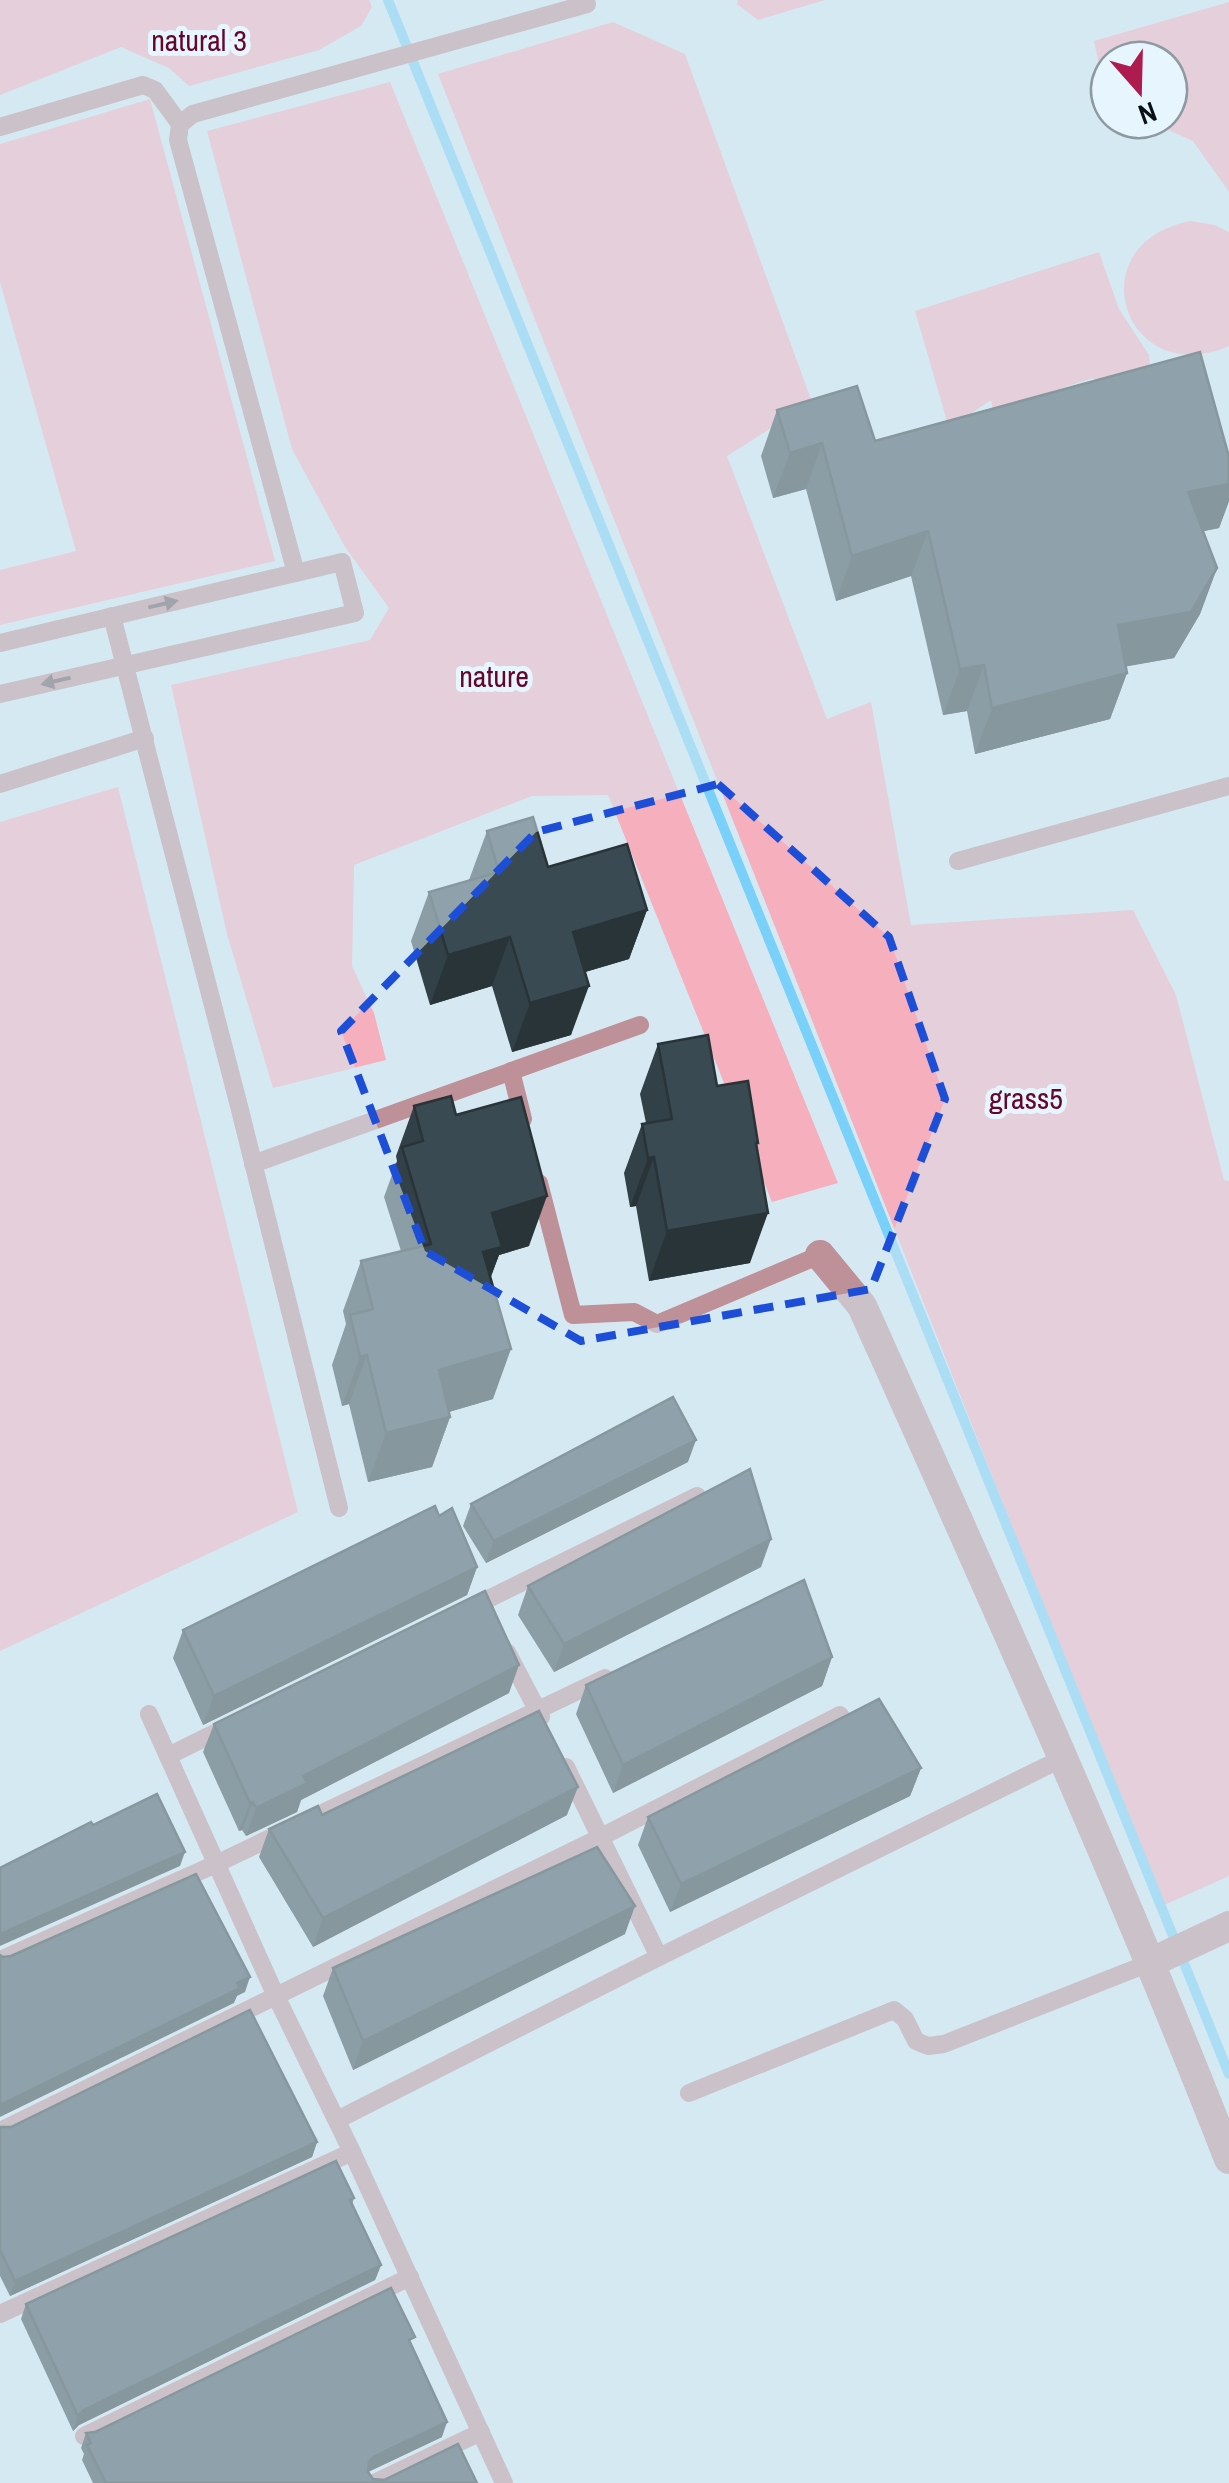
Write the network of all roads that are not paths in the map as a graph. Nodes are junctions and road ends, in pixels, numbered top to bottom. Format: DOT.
graph roads {
  1 [pos="587,4"];
  2 [pos="180,124"];
  3 [pos="0,127"];
  4 [pos="296,573"];
  5 [pos="112,616"];
  6 [pos="0,643"];
  7 [pos="126,665"];
  8 [pos="0,694"];
  9 [pos="145,738"];
  10 [pos="0,784"];
  11 [pos="1229,786"];
  12 [pos="958,861"];
  13 [pos="640,1025"];
  14 [pos="511,1071"];
  15 [pos="254,1164"];
  16 [pos="820,1255"];
  17 [pos="696,1496"];
  18 [pos="338,1508"];
  19 [pos="489,1618"];
  20 [pos="446,1620"];
  21 [pos="626,1668"];
  22 [pos="538,1710"];
  23 [pos="150,1714"];
  24 [pos="840,1715"];
  25 [pos="238,1722"];
  26 [pos="168,1756"];
  27 [pos="1065,1757"];
  28 [pos="600,1838"];
  29 [pos="216,1864"];
  30 [pos="1229,1926"];
  31 [pos="659,1957"];
  32 [pos="0,1960"];
  33 [pos="1152,1962"];
  34 [pos="275,1994"];
  35 [pos="688,2093"];
  36 [pos="337,2120"];
  37 [pos="0,2131"];
  38 [pos="352,2152"];
  39 [pos="1229,2159"];
  40 [pos="410,2277"];
  41 [pos="0,2314"];
  42 [pos="481,2432"];
  43 [pos="84,2436"];
  44 [pos="374,2483"];
  45 [pos="504,2483"];
  1 -- 2 [label="lane"];
  2 -- 3 [label="lane"];
  2 -- 4 [label="lane"];
  5 -- 4 [label="lane, one-way"];
  4 -- 7 [label="lane"];
  5 -- 6 [label="lane"];
  5 -- 7 [label="lane"];
  7 -- 8 [label="lane, one-way"];
  7 -- 9 [label="lane"];
  9 -- 10 [label="lane"];
  9 -- 15 [label="lane"];
  11 -- 12 [label="lane"];
  13 -- 14 [label="lane"];
  14 -- 15 [label="lane"];
  14 -- 16 [label="lane"];
  15 -- 18 [label="lane"];
  16 -- 27 [label="street"];
  17 -- 19 [label="lane"];
  19 -- 20 [label="lane"];
  19 -- 22 [label="lane"];
  21 -- 22 [label="lane"];
  22 -- 28 [label="lane"];
  22 -- 29 [label="lane"];
  23 -- 26 [label="lane"];
  24 -- 28 [label="lane"];
  25 -- 26 [label="lane"];
  26 -- 29 [label="lane"];
  27 -- 31 [label="lane"];
  27 -- 33 [label="street"];
  28 -- 31 [label="lane"];
  28 -- 34 [label="lane"];
  29 -- 32 [label="lane"];
  29 -- 34 [label="lane"];
  30 -- 33 [label="street"];
  31 -- 36 [label="lane"];
  33 -- 35 [label="lane"];
  33 -- 39 [label="street"];
  34 -- 36 [label="lane"];
  34 -- 37 [label="lane"];
  36 -- 38 [label="lane"];
  38 -- 40 [label="lane"];
  38 -- 41 [label="lane"];
  40 -- 42 [label="lane"];
  40 -- 43 [label="lane"];
  42 -- 44 [label="lane"];
  42 -- 45 [label="lane"];
}
